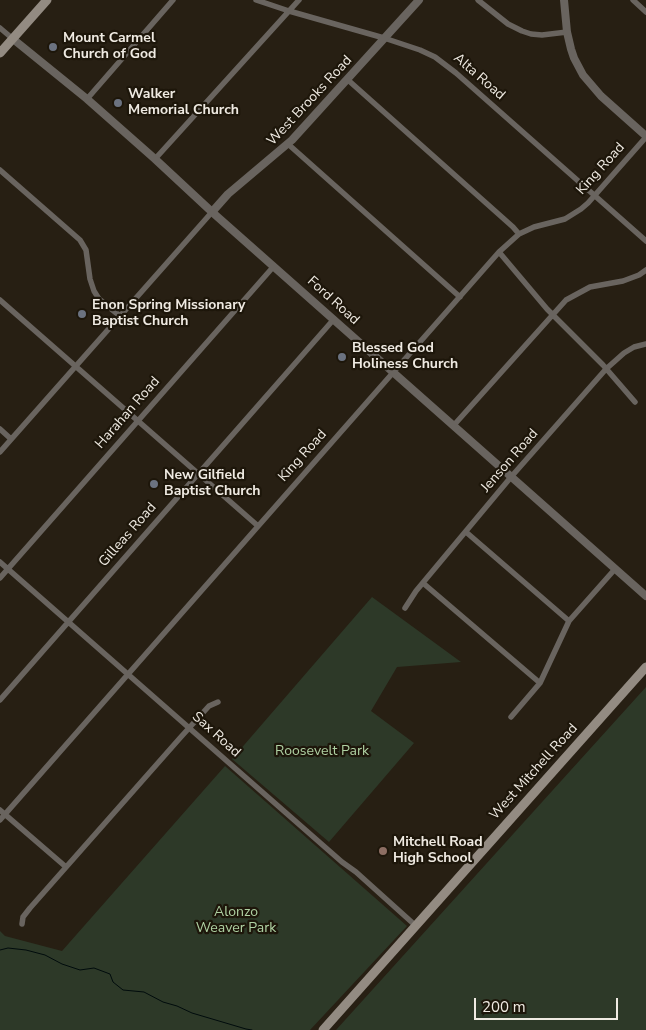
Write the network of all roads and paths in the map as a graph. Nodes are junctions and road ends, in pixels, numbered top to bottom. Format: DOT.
graph roads {
  1 [pos="47,0"];
  2 [pos="174,0"];
  3 [pos="256,0"];
  4 [pos="299,0"];
  5 [pos="419,0"];
  6 [pos="478,0"];
  7 [pos="564,0"];
  8 [pos="633,0"];
  9 [pos="289,11"];
  10 [pos="646,12"];
  11 [pos="0,28"];
  12 [pos="567,32"];
  13 [pos="384,38"];
  14 [pos="12,39"];
  15 [pos="0,53"];
  16 [pos="348,80"];
  17 [pos="87,99"];
  18 [pos="646,137"];
  19 [pos="288,144"];
  20 [pos="155,159"];
  21 [pos="0,170"];
  22 [pos="595,196"];
  23 [pos="212,212"];
  24 [pos="519,234"];
  25 [pos="646,241"];
  26 [pos="499,252"];
  27 [pos="274,266"];
  28 [pos="646,270"];
  29 [pos="460,296"];
  30 [pos="0,300"];
  31 [pos="552,315"];
  32 [pos="120,316"];
  33 [pos="334,319"];
  34 [pos="646,344"];
  35 [pos="76,366"];
  36 [pos="606,369"];
  37 [pos="394,372"];
  38 [pos="635,402"];
  39 [pos="138,421"];
  40 [pos="454,425"];
  41 [pos="0,429"];
  42 [pos="11,439"];
  43 [pos="0,452"];
  44 [pos="198,474"];
  45 [pos="511,477"];
  46 [pos="258,526"];
  47 [pos="466,532"];
  48 [pos="0,562"];
  49 [pos="8,569"];
  50 [pos="615,569"];
  51 [pos="0,578"];
  52 [pos="423,583"];
  53 [pos="646,596"];
  54 [pos="405,608"];
  55 [pos="68,622"];
  56 [pos="569,622"];
  57 [pos="646,667"];
  58 [pos="128,674"];
  59 [pos="540,683"];
  60 [pos="0,700"];
  61 [pos="218,702"];
  62 [pos="511,718"];
  63 [pos="190,727"];
  64 [pos="3,812"];
  65 [pos="0,820"];
  66 [pos="66,867"];
  67 [pos="22,924"];
  68 [pos="416,926"];
  69 [pos="323,1030"];
  1 -- 14 [label="main road"];
  2 -- 17 [label="street"];
  3 -- 9 [label="street, Alta Road"];
  4 -- 9 [label="street"];
  5 -- 13 [label="street, West Brooks Road"];
  6 -- 12 [label="street"];
  7 -- 12 [label="street"];
  8 -- 10 [label="street"];
  9 -- 13 [label="street, Alta Road"];
  9 -- 20 [label="street"];
  11 -- 14 [label="street, Ford Road"];
  12 -- 18 [label="street"];
  13 -- 16 [label="street, West Brooks Road"];
  13 -- 22 [label="street, Alta Road"];
  14 -- 15 [label="main road"];
  14 -- 17 [label="street, Ford Road"];
  16 -- 19 [label="street, West Brooks Road"];
  16 -- 24 [label="street"];
  17 -- 20 [label="street, Ford Road"];
  18 -- 22 [label="street, King Road"];
  19 -- 23 [label="street, West Brooks Road"];
  19 -- 29 [label="street"];
  20 -- 23 [label="street, Ford Road"];
  21 -- 32 [label="street"];
  22 -- 24 [label="street, King Road"];
  22 -- 25 [label="street, Alta Road"];
  23 -- 27 [label="street, Ford Road"];
  23 -- 32 [label="street"];
  24 -- 26 [label="street, King Road"];
  26 -- 29 [label="street, King Road"];
  26 -- 31 [label="street"];
  27 -- 33 [label="street, Ford Road"];
  27 -- 39 [label="street, Harahan Road"];
  28 -- 31 [label="street"];
  29 -- 37 [label="street, King Road"];
  30 -- 35 [label="street"];
  31 -- 36 [label="street"];
  31 -- 40 [label="street"];
  32 -- 35 [label="street"];
  33 -- 37 [label="street, Ford Road"];
  33 -- 44 [label="street, Gilleas Road"];
  34 -- 36 [label="street, Jenson Road"];
  35 -- 39 [label="street"];
  35 -- 42 [label="street"];
  36 -- 38 [label="street"];
  36 -- 45 [label="street, Jenson Road"];
  37 -- 40 [label="street, Ford Road"];
  37 -- 46 [label="street, King Road"];
  39 -- 44 [label="street"];
  39 -- 49 [label="street, Harahan Road"];
  40 -- 45 [label="street, Ford Road"];
  41 -- 42 [label="street"];
  42 -- 43 [label="street"];
  44 -- 46 [label="street"];
  44 -- 55 [label="street, Gilleas Road"];
  45 -- 47 [label="street, Jenson Road"];
  45 -- 50 [label="street, Ford Road"];
  46 -- 58 [label="street, King Road"];
  47 -- 52 [label="street, Jenson Road"];
  47 -- 56 [label="street"];
  48 -- 49 [label="street, Sax Road"];
  49 -- 51 [label="street, Harahan Road"];
  49 -- 55 [label="street, Sax Road"];
  50 -- 53 [label="street, Ford Road"];
  50 -- 56 [label="street"];
  52 -- 54 [label="street, Jenson Road"];
  52 -- 59 [label="street"];
  55 -- 58 [label="street, Sax Road"];
  55 -- 60 [label="street, Gilleas Road"];
  56 -- 59 [label="street"];
  57 -- 68 [label="main road, West Mitchell Road"];
  58 -- 63 [label="street, Sax Road"];
  58 -- 64 [label="street, King Road"];
  59 -- 62 [label="street"];
  61 -- 63 [label="street"];
  63 -- 66 [label="street"];
  63 -- 68 [label="street, Sax Road"];
  64 -- 65 [label="street, King Road"];
  64 -- 66 [label="street"];
  66 -- 67 [label="street"];
  68 -- 69 [label="main road, West Mitchell Road"];
}
